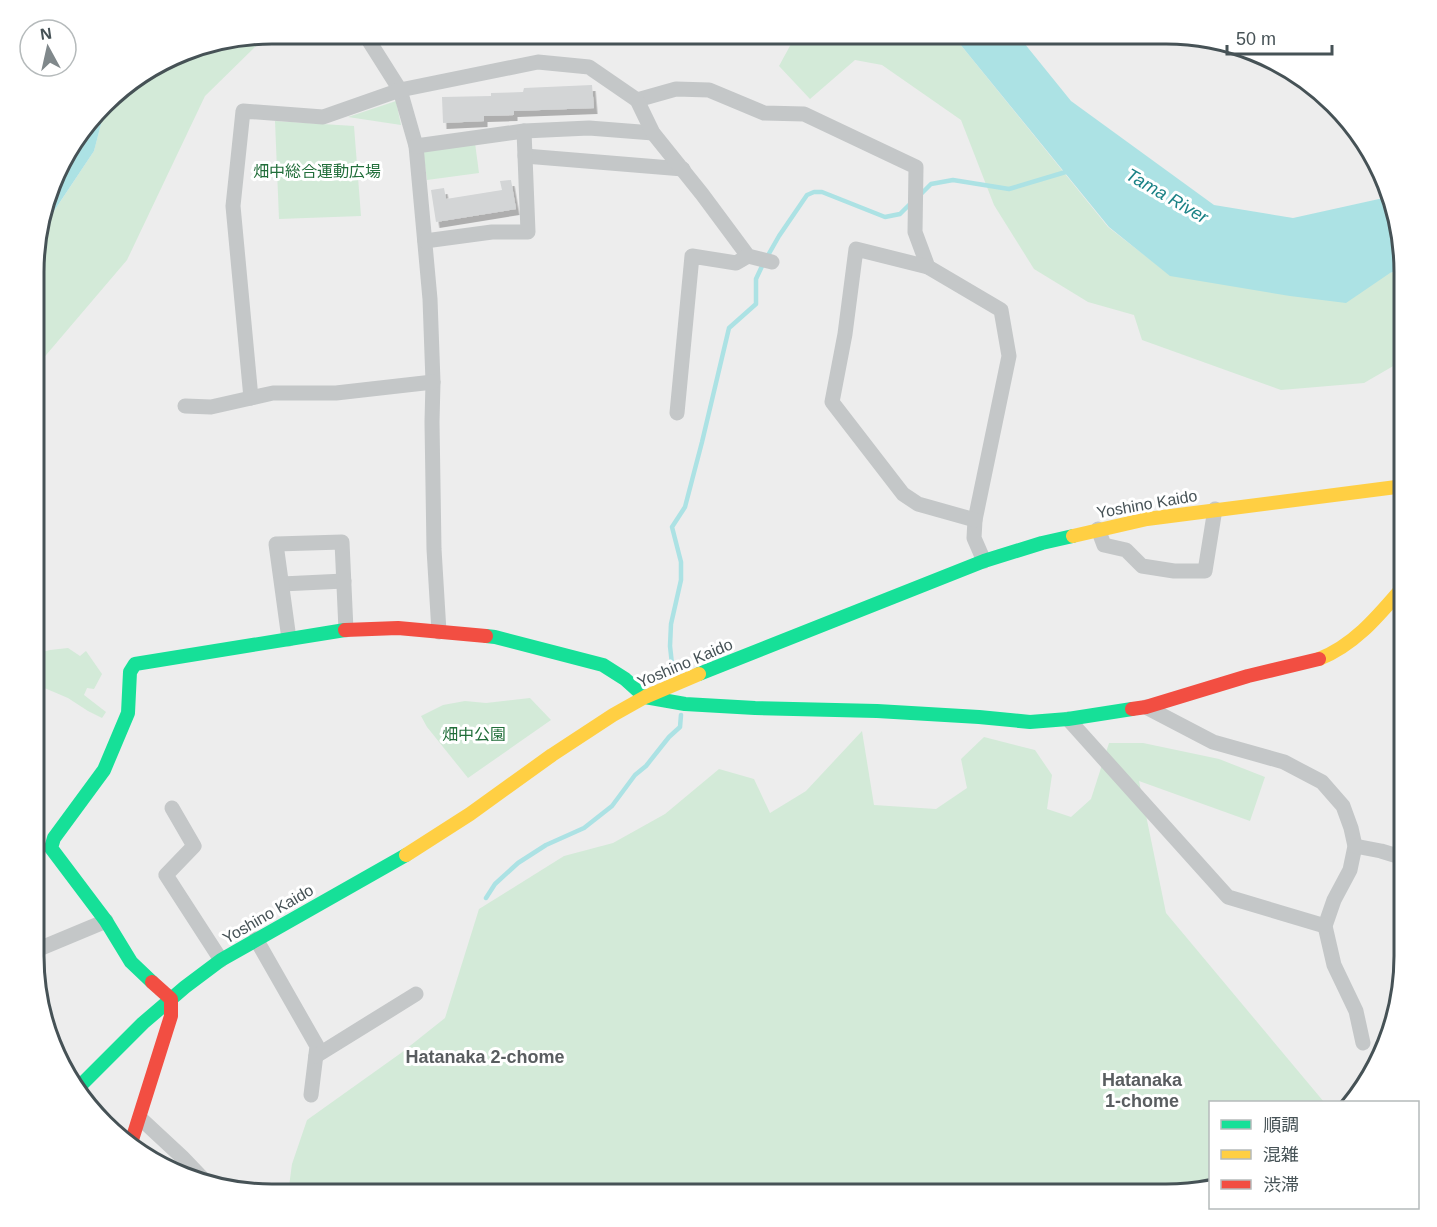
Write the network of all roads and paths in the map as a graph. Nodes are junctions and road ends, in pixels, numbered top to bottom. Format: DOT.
graph roads {
  1 [pos="371,44"];
  2 [pos="400,90"];
  3 [pos="637,100"];
  4 [pos="524,130"];
  5 [pos="653,133"];
  6 [pos="416,146"];
  7 [pos="525,156"];
  8 [pos="683,169"];
  9 [pos="425,241"];
  10 [pos="748,256"];
  11 [pos="772,261"];
  12 [pos="928,267"];
  13 [pos="433,382"];
  14 [pos="251,398"];
  15 [pos="185,406"];
  16 [pos="678,413"];
  17 [pos="1394,487"];
  18 [pos="1215,509"];
  19 [pos="975,520"];
  20 [pos="1098,529"];
  21 [pos="984,561"];
  22 [pos="344,581"];
  23 [pos="282,584"];
  24 [pos="1394,597"];
  25 [pos="346,630"];
  26 [pos="439,632"];
  27 [pos="289,639"];
  28 [pos="645,697"];
  29 [pos="1146,707"];
  30 [pos="1068,719"];
  31 [pos="172,808"];
  32 [pos="1355,846"];
  33 [pos="1394,856"];
  34 [pos="106,921"];
  35 [pos="1325,926"];
  36 [pos="256,939"];
  37 [pos="44,947"];
  38 [pos="221,960"];
  39 [pos="416,994"];
  40 [pos="171,999"];
  41 [pos="1363,1043"];
  42 [pos="316,1056"];
  43 [pos="83,1083"];
  44 [pos="311,1095"];
  45 [pos="140,1118"];
  46 [pos="133,1136"];
  47 [pos="194,1170"];
  1 -- 2 [label="street"];
  2 -- 3 [label="street"];
  2 -- 6 [label="street"];
  2 -- 14 [label="street"];
  3 -- 5 [label="street"];
  3 -- 12 [label="street"];
  4 -- 5 [label="street"];
  4 -- 6 [label="street"];
  4 -- 7 [label="street"];
  5 -- 8 [label="street"];
  6 -- 9 [label="street"];
  7 -- 8 [label="street"];
  7 -- 9 [label="street"];
  8 -- 10 [label="street"];
  9 -- 13 [label="street"];
  10 -- 11 [label="street"];
  10 -- 16 [label="street"];
  12 -- 19 [label="street"];
  12 -- 19 [label="street"];
  13 -- 14 [label="street"];
  13 -- 26 [label="street"];
  14 -- 15 [label="street"];
  17 -- 18 [label="street, Yoshino Kaido"];
  18 -- 20 [label="street, Yoshino Kaido"];
  18 -- 20 [label="street"];
  19 -- 21 [label="street"];
  20 -- 21 [label="street, Yoshino Kaido"];
  21 -- 28 [label="street, Yoshino Kaido"];
  22 -- 23 [label="street"];
  22 -- 23 [label="street"];
  22 -- 25 [label="street"];
  23 -- 27 [label="street"];
  24 -- 29 [label="street"];
  25 -- 26 [label="street"];
  25 -- 27 [label="street"];
  26 -- 28 [label="street"];
  27 -- 34 [label="street"];
  28 -- 30 [label="street"];
  28 -- 36 [label="street, Yoshino Kaido"];
  29 -- 30 [label="street"];
  29 -- 32 [label="street"];
  30 -- 35 [label="street"];
  31 -- 38 [label="street"];
  32 -- 33 [label="street"];
  32 -- 35 [label="street"];
  34 -- 37 [label="street"];
  34 -- 40 [label="street"];
  35 -- 41 [label="street"];
  36 -- 38 [label="street, Yoshino Kaido"];
  36 -- 42 [label="street"];
  38 -- 40 [label="street, Yoshino Kaido"];
  39 -- 42 [label="street"];
  40 -- 43 [label="street, Yoshino Kaido"];
  40 -- 45 [label="street"];
  42 -- 44 [label="street"];
  45 -- 46 [label="street"];
  45 -- 47 [label="street"];
}
